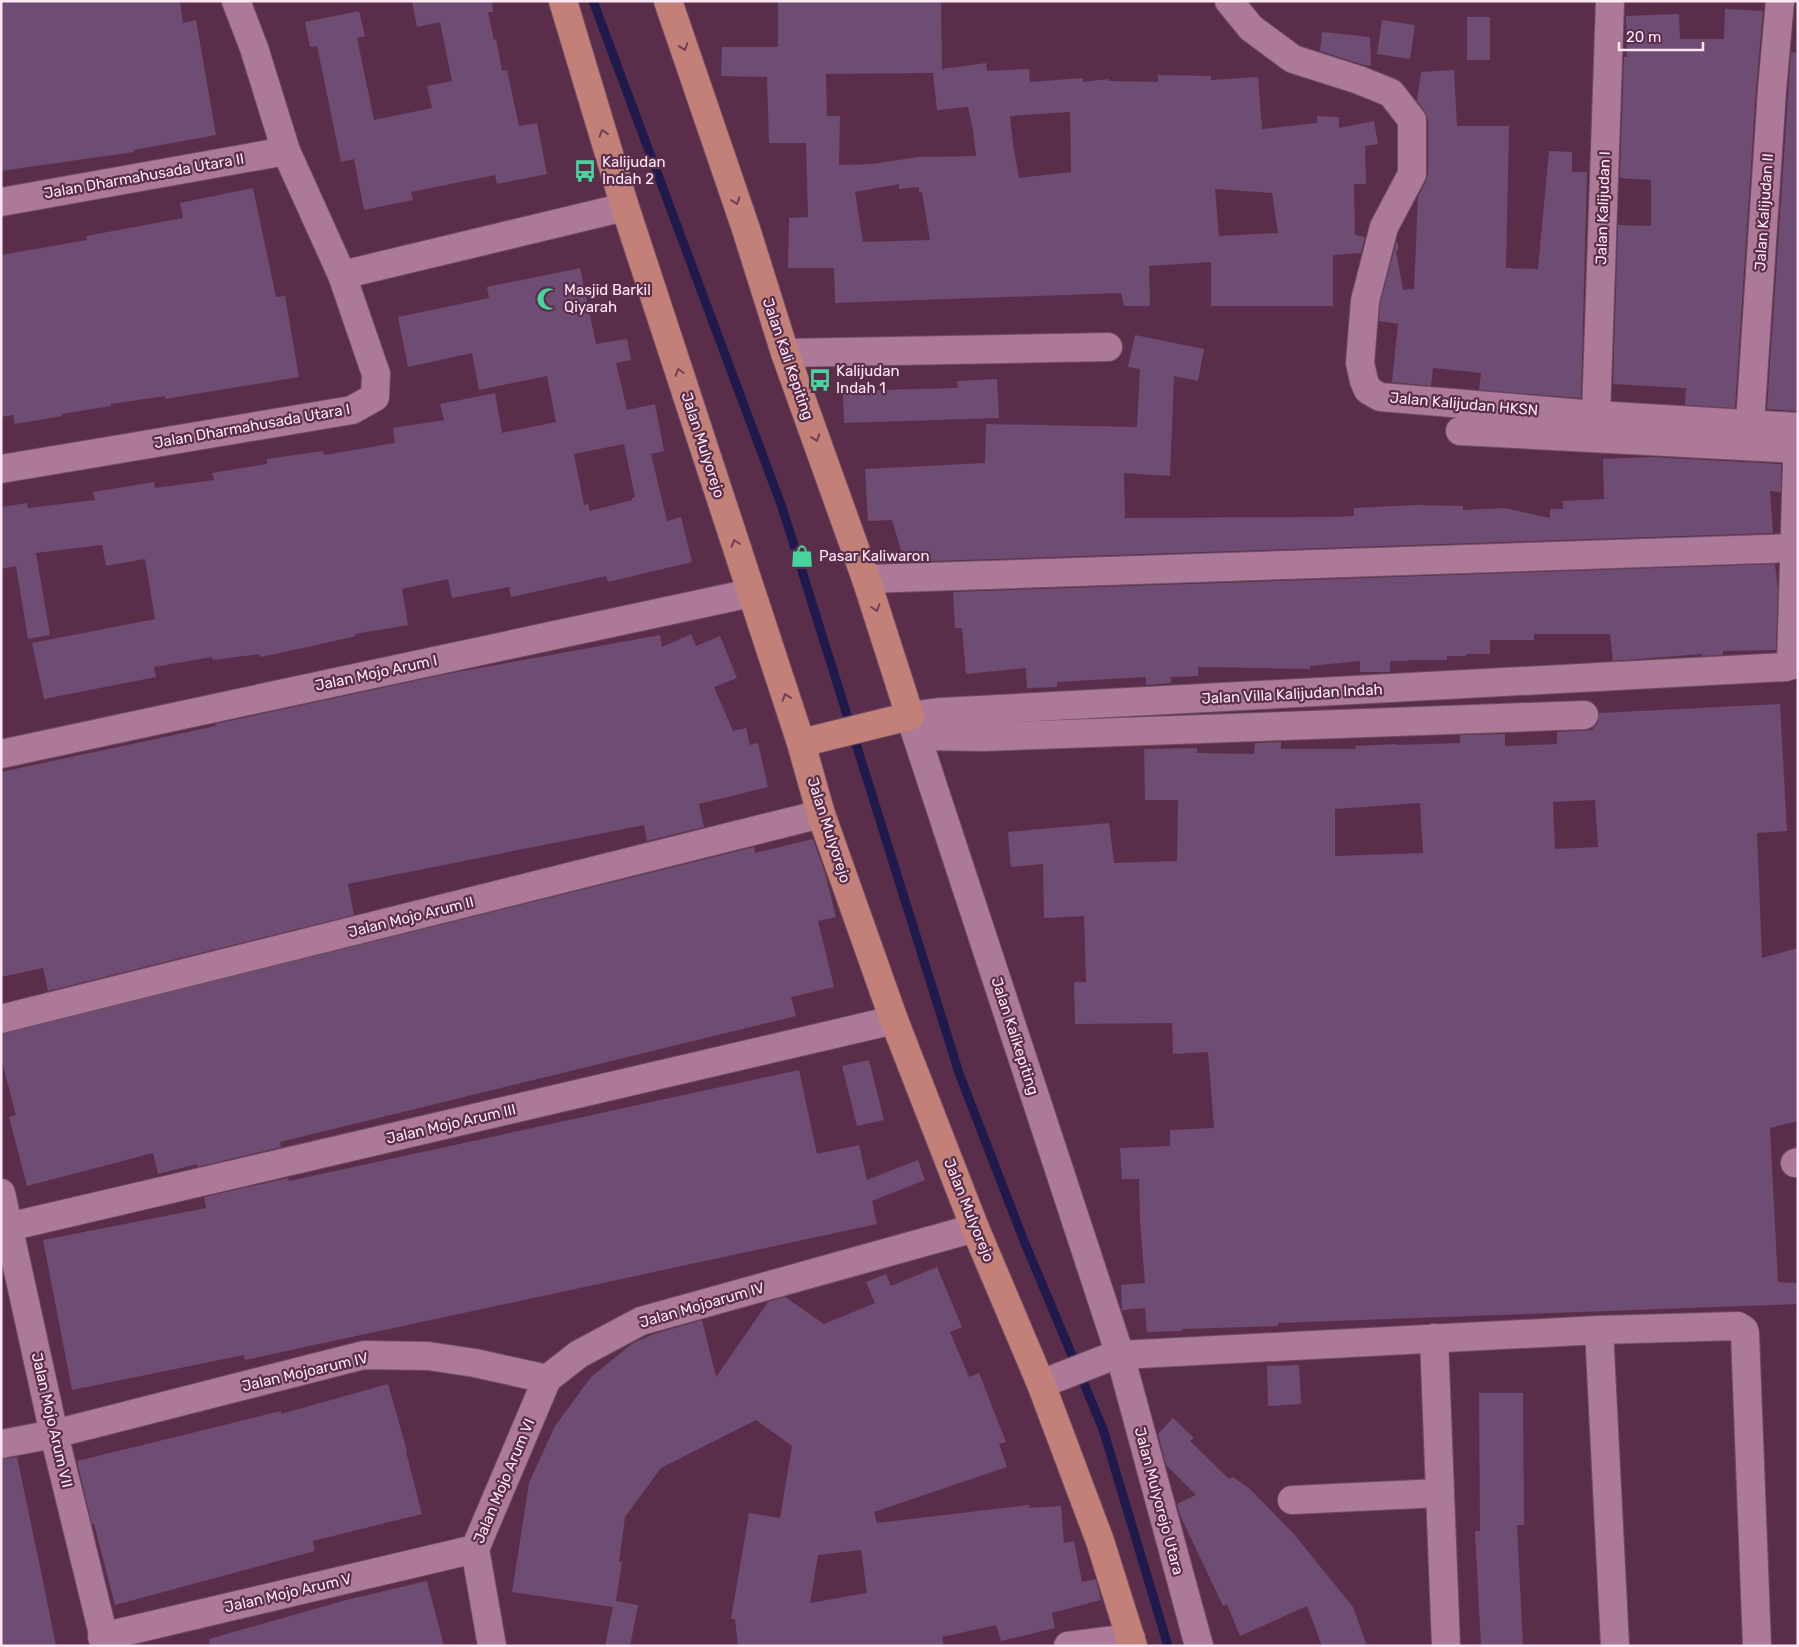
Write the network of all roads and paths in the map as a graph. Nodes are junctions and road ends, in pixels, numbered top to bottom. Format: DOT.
graph roads {
  1 [pos="236,1"];
  2 [pos="563,1"];
  3 [pos="668,1"];
  4 [pos="1229,1"];
  5 [pos="1610,1"];
  6 [pos="1780,1"];
  7 [pos="286,151"];
  8 [pos="1,202"];
  9 [pos="625,207"];
  10 [pos="342,275"];
  11 [pos="1108,347"];
  12 [pos="785,353"];
  13 [pos="1596,415"];
  14 [pos="1750,423"];
  15 [pos="1460,431"];
  16 [pos="1798,435"];
  17 [pos="1,469"];
  18 [pos="1793,548"];
  19 [pos="866,579"];
  20 [pos="751,593"];
  21 [pos="1793,668"];
  22 [pos="1584,715"];
  23 [pos="904,725"];
  24 [pos="801,743"];
  25 [pos="1,754"];
  26 [pos="821,814"];
  27 [pos="1,1020"];
  28 [pos="894,1020"];
  29 [pos="1,1194"];
  30 [pos="8,1227"];
  31 [pos="962,1231"];
  32 [pos="1599,1330"];
  33 [pos="1434,1338"];
  34 [pos="1113,1357"];
  35 [pos="547,1378"];
  36 [pos="1041,1384"];
  37 [pos="54,1434"];
  38 [pos="1,1444"];
  39 [pos="1440,1493"];
  40 [pos="1292,1500"];
  41 [pos="475,1549"];
  42 [pos="104,1641"];
  43 [pos="1132,1642"];
  44 [pos="492,1646"];
  45 [pos="1068,1646"];
  46 [pos="1199,1646"];
  47 [pos="1446,1646"];
  48 [pos="1615,1646"];
  49 [pos="1756,1646"];
  1 -- 7 [label="street, Jalan Dharmahusada Utara I"];
  9 -- 2 [label="main road, Jalan Mulyorejo, one-way"];
  3 -- 12 [label="main road, Jalan Kali Kepiting, one-way"];
  4 -- 13 [label="street, Jalan Kalijudan HKSN"];
  5 -- 13 [label="street, Jalan Kalijudan I"];
  6 -- 14 [label="street, Jalan Kalijudan II"];
  7 -- 8 [label="street, Jalan Dharmahusada Utara II"];
  7 -- 10 [label="street, Jalan Dharmahusada Utara I"];
  9 -- 10 [label="street"];
  20 -- 9 [label="main road, Jalan Mulyorejo, one-way"];
  10 -- 17 [label="street, Jalan Dharmahusada Utara I"];
  11 -- 12 [label="street"];
  12 -- 19 [label="main road, Jalan Kali Kepiting, one-way"];
  13 -- 14 [label="street, Jalan Kalijudan HKSN"];
  14 -- 16 [label="street, Jalan Kalijudan HKSN"];
  15 -- 16 [label="street"];
  16 -- 18 [label="street"];
  18 -- 19 [label="street"];
  18 -- 21 [label="street"];
  19 -- 23 [label="main road, Jalan Kali Kepiting, one-way"];
  24 -- 20 [label="main road, Jalan Mulyorejo, one-way"];
  20 -- 25 [label="street, Jalan Mojo Arum I"];
  21 -- 23 [label="street, Jalan Villa Kalijudan Indah"];
  22 -- 23 [label="street, Jalan Villa Kalijudan Indah"];
  23 -- 24 [label="main road, Jalan Villa Kalijudan Indah"];
  23 -- 34 [label="street, Jalan Kalikepiting"];
  24 -- 26 [label="main road, Jalan Mulyorejo"];
  26 -- 27 [label="street, Jalan Mojo Arum II"];
  26 -- 28 [label="main road, Jalan Mulyorejo"];
  28 -- 30 [label="street, Jalan Mojo Arum III"];
  28 -- 31 [label="main road, Jalan Mulyorejo"];
  29 -- 30 [label="street, Jalan Mojo Arum VII"];
  30 -- 37 [label="street, Jalan Mojo Arum VII"];
  31 -- 35 [label="street, Jalan Mojoarum IV"];
  31 -- 36 [label="main road, Jalan Mulyorejo"];
  32 -- 33 [label="street"];
  32 -- 48 [label="street"];
  32 -- 49 [label="street"];
  33 -- 34 [label="street"];
  33 -- 39 [label="street"];
  34 -- 36 [label="street"];
  34 -- 46 [label="street, Jalan Mulyorejo Utara"];
  35 -- 37 [label="street, Jalan Mojoarum IV"];
  35 -- 41 [label="street, Jalan Mojo Arum VI"];
  36 -- 43 [label="main road, Jalan Mulyorejo"];
  37 -- 38 [label="street, Jalan Mojoarum IV"];
  37 -- 42 [label="street, Jalan Mojo Arum VII"];
  39 -- 40 [label="street"];
  39 -- 47 [label="street"];
  41 -- 42 [label="street, Jalan Mojo Arum V"];
  41 -- 44 [label="street, Jalan Mojo Arum VI"];
  43 -- 45 [label="street"];
}
